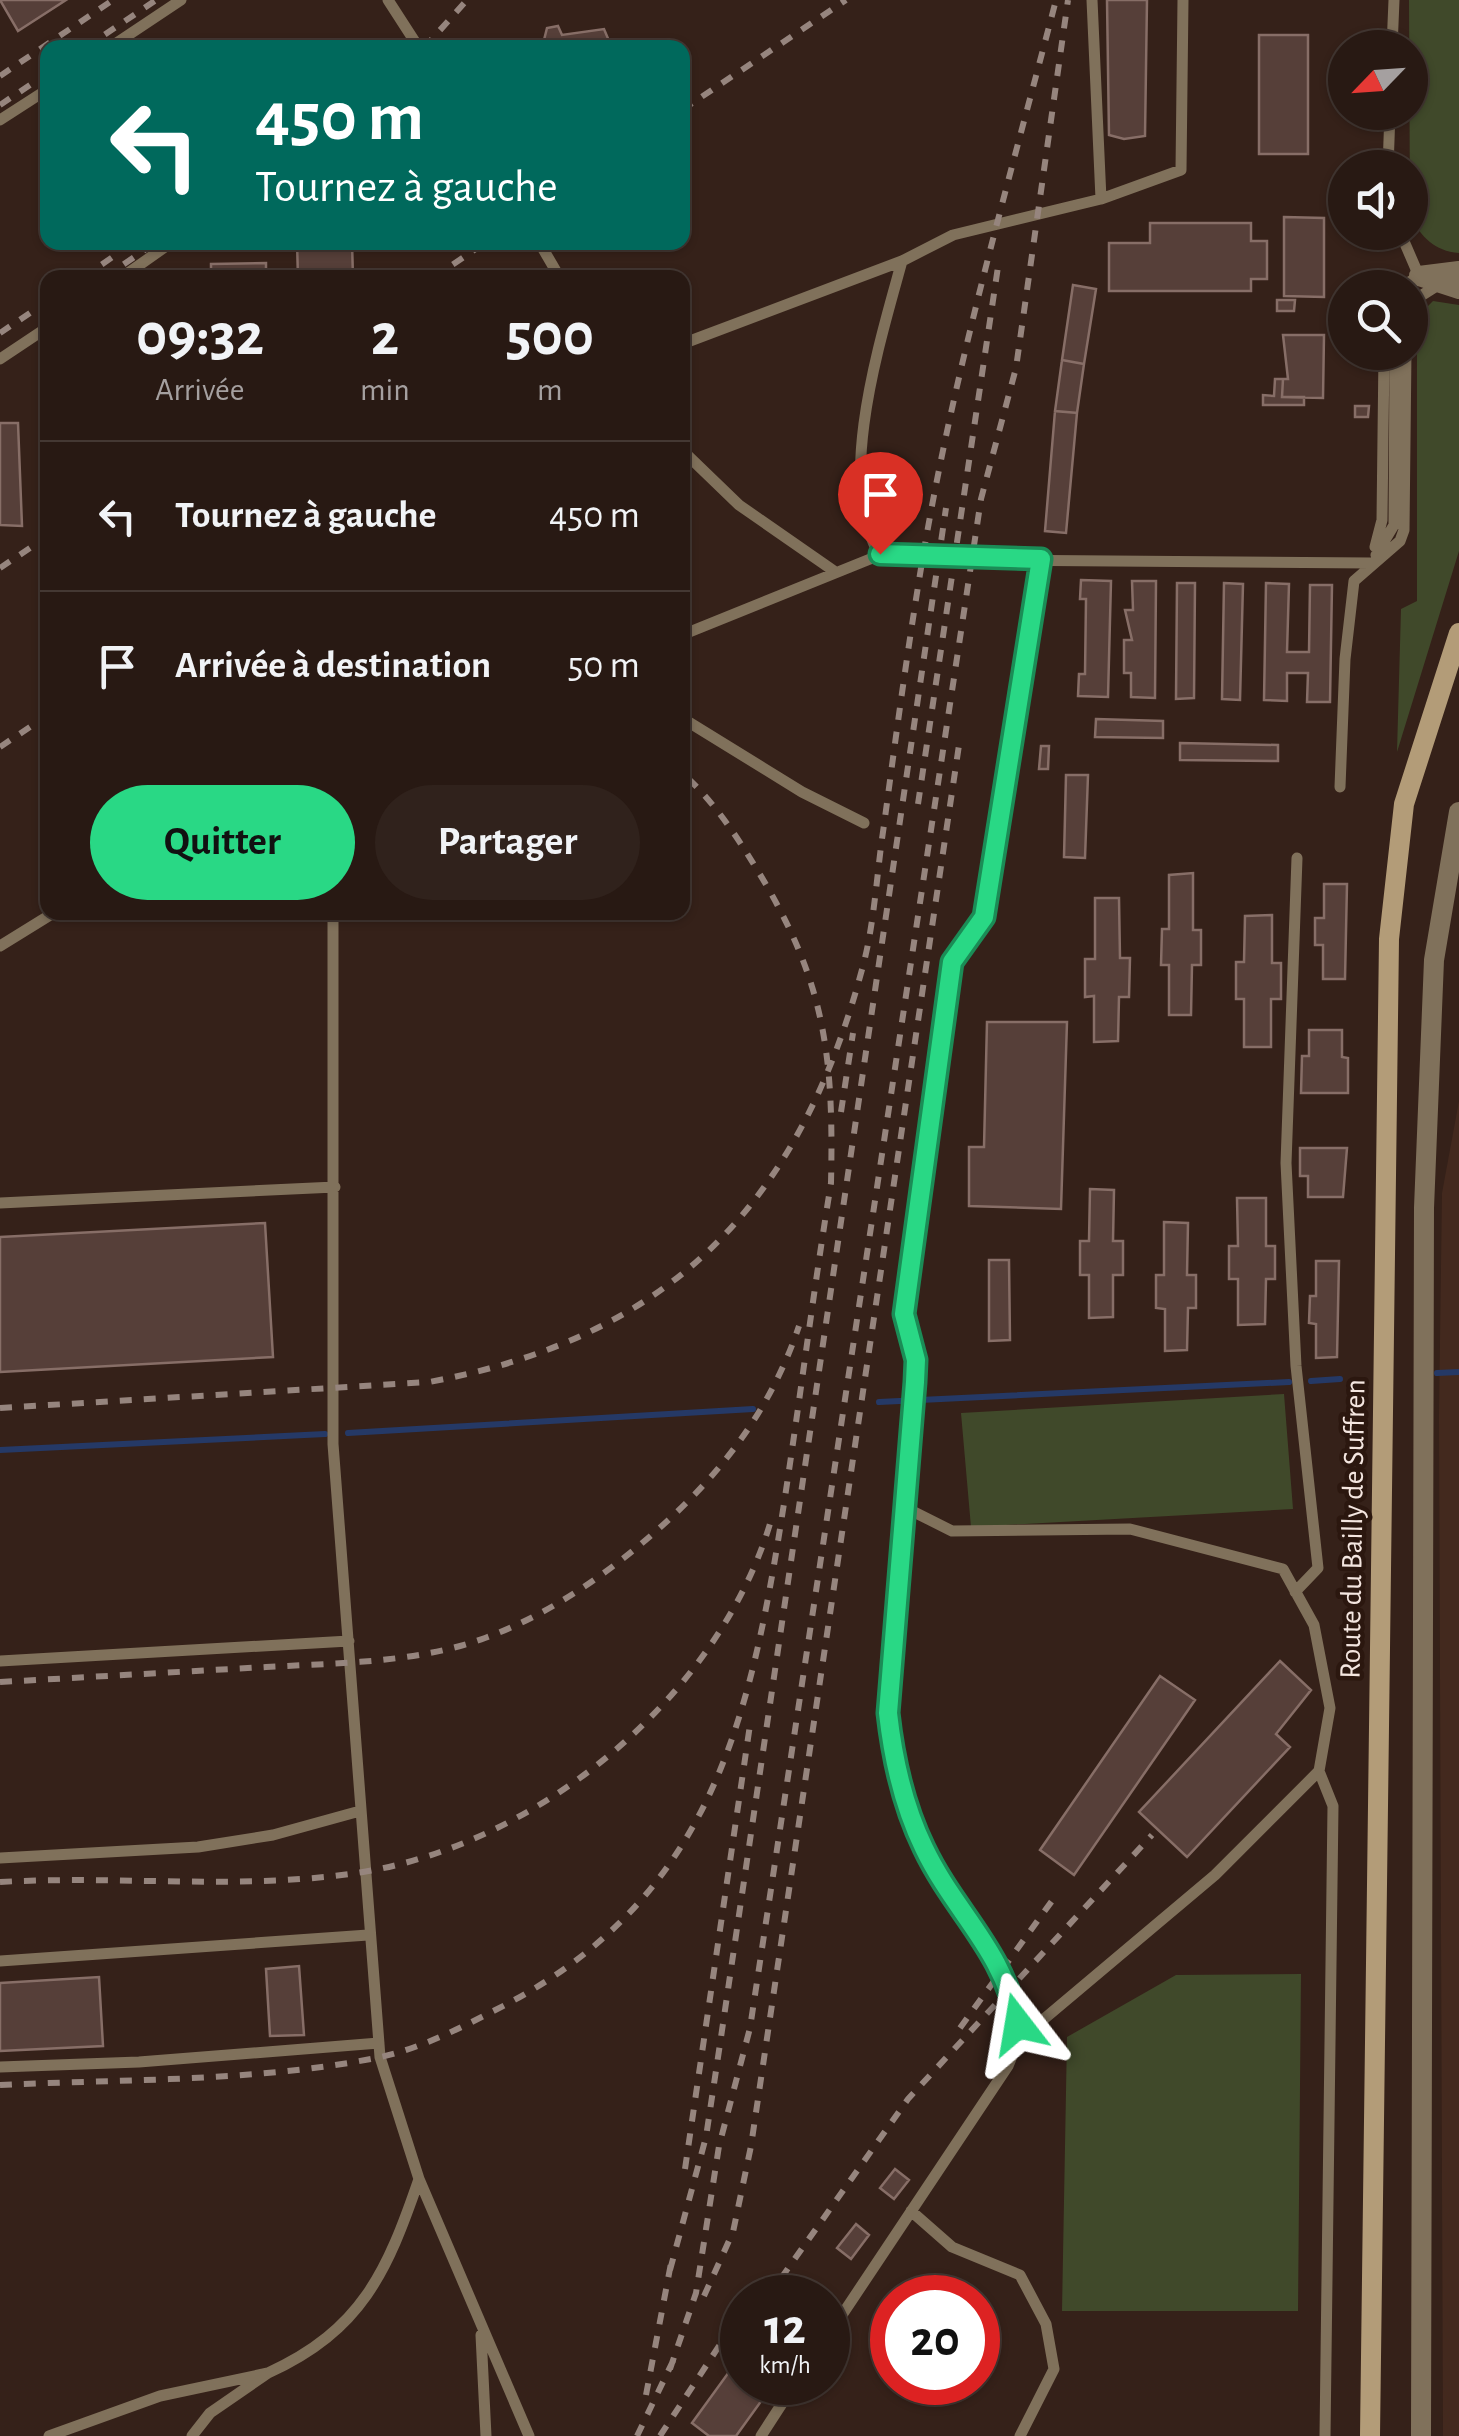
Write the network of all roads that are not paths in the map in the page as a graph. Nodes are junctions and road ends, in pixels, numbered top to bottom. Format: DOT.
graph roads {
  1 [pos="181,0"];
  2 [pos="388,0"];
  3 [pos="1092,0"];
  4 [pos="1183,0"];
  5 [pos="1394,0"];
  6 [pos="1393,30"];
  7 [pos="122,40"];
  8 [pos="414,40"];
  9 [pos="40,94"];
  10 [pos="0,120"];
  11 [pos="1102,200"];
  12 [pos="161,250"];
  13 [pos="902,261"];
  14 [pos="132,270"];
  15 [pos="1453,281"];
  16 [pos="1428,282"];
  17 [pos="1428,292"];
  18 [pos="40,332"];
  19 [pos="690,341"];
  20 [pos="0,358"];
  21 [pos="1384,370"];
  22 [pos="1395,370"];
  23 [pos="1406,370"];
  24 [pos="690,458"];
  25 [pos="880,554"];
  26 [pos="1041,559"];
  27 [pos="1372,563"];
  28 [pos="834,571"];
  29 [pos="690,632"];
  30 [pos="1459,633"];
  31 [pos="690,723"];
  32 [pos="1340,787"];
  33 [pos="1459,812"];
  34 [pos="864,823"];
  35 [pos="1298,858"];
  36 [pos="42,920"];
  37 [pos="333,920"];
  38 [pos="0,946"];
  39 [pos="335,1187"];
  40 [pos="0,1202"];
  41 [pos="904,1507"];
  42 [pos="1296,1592"];
  43 [pos="348,1641"];
  44 [pos="0,1661"];
  45 [pos="1319,1770"];
  46 [pos="360,1811"];
  47 [pos="0,1858"];
  48 [pos="368,1935"];
  49 [pos="0,1961"];
  50 [pos="1019,2040"];
  51 [pos="379,2044"];
  52 [pos="0,2067"];
  53 [pos="420,2179"];
  54 [pos="911,2211"];
  55 [pos="850,2303"];
  56 [pos="480,2328"];
  57 [pos="268,2373"];
  58 [pos="781,2405"];
  59 [pos="50,2436"];
  60 [pos="192,2436"];
  61 [pos="486,2436"];
  62 [pos="529,2436"];
  63 [pos="760,2436"];
  64 [pos="1020,2436"];
  65 [pos="1326,2436"];
  66 [pos="1370,2436"];
  67 [pos="1421,2436"];
  1 -- 7 [label="lane"];
  2 -- 8 [label="lane"];
  3 -- 11 [label="lane"];
  4 -- 11 [label="lane"];
  5 -- 6 [label="lane"];
  9 -- 10 [label="lane"];
  11 -- 13 [label="lane"];
  12 -- 14 [label="lane"];
  13 -- 19 [label="lane"];
  13 -- 25 [label="lane"];
  15 -- 16 [label="street"];
  15 -- 17 [label="lane"];
  18 -- 20 [label="lane"];
  21 -- 27 [label="lane"];
  22 -- 27 [label="lane"];
  23 -- 27 [label="lane"];
  24 -- 28 [label="lane"];
  25 -- 26 [label="lane"];
  25 -- 28 [label="lane"];
  26 -- 27 [label="lane"];
  26 -- 41 [label="lane"];
  27 -- 32 [label="lane"];
  28 -- 29 [label="lane"];
  30 -- 66 [label="main road, Route du Bailly de Suffren"];
  31 -- 34 [label="lane"];
  33 -- 67 [label="street"];
  35 -- 42 [label="lane"];
  36 -- 38 [label="lane"];
  37 -- 39 [label="lane"];
  39 -- 40 [label="lane"];
  39 -- 43 [label="lane"];
  41 -- 42 [label="lane"];
  41 -- 50 [label="lane"];
  42 -- 45 [label="lane"];
  43 -- 44 [label="lane"];
  43 -- 46 [label="lane"];
  45 -- 50 [label="lane"];
  45 -- 65 [label="lane"];
  46 -- 47 [label="lane"];
  46 -- 48 [label="lane"];
  48 -- 49 [label="lane"];
  48 -- 51 [label="lane"];
  50 -- 54 [label="lane"];
  51 -- 52 [label="lane"];
  51 -- 53 [label="lane"];
  53 -- 56 [label="lane"];
  53 -- 57 [label="lane"];
  54 -- 55 [label="lane"];
  54 -- 64 [label="lane"];
  56 -- 61 [label="lane"];
  56 -- 62 [label="lane"];
  57 -- 59 [label="lane"];
  57 -- 60 [label="lane"];
  58 -- 63 [label="lane"];
}
